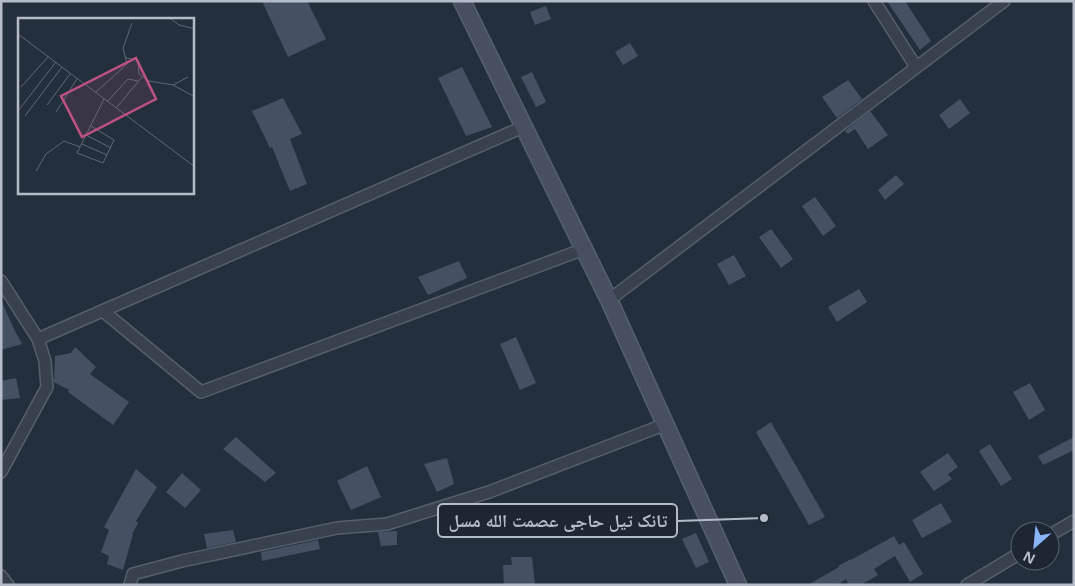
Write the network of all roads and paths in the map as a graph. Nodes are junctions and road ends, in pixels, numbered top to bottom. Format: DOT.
graph roads {
  1 [pos="462,1"];
  2 [pos="874,1"];
  3 [pos="1004,1"];
  4 [pos="916,67"];
  5 [pos="523,127"];
  6 [pos="584,249"];
  7 [pos="1,281"];
  8 [pos="608,300"];
  9 [pos="103,310"];
  10 [pos="38,339"];
  11 [pos="666,424"];
  12 [pos="1,472"];
  13 [pos="1074,521"];
  14 [pos="1060,529"];
  15 [pos="1010,559"];
  16 [pos="1,576"];
  17 [pos="8,585"];
  18 [pos="130,585"];
  19 [pos="738,585"];
  20 [pos="967,585"];
  1 -- 5 [label="main road"];
  2 -- 4 [label="street"];
  3 -- 4 [label="street"];
  4 -- 8 [label="street"];
  5 -- 6 [label="main road"];
  5 -- 9 [label="street"];
  6 -- 8 [label="main road"];
  6 -- 9 [label="street"];
  7 -- 10 [label="street"];
  8 -- 11 [label="main road"];
  9 -- 10 [label="street"];
  10 -- 12 [label="street"];
  11 -- 18 [label="street"];
  11 -- 19 [label="main road"];
  13 -- 14 [label="street"];
  15 -- 20 [label="street"];
  16 -- 17 [label="street"];
}
